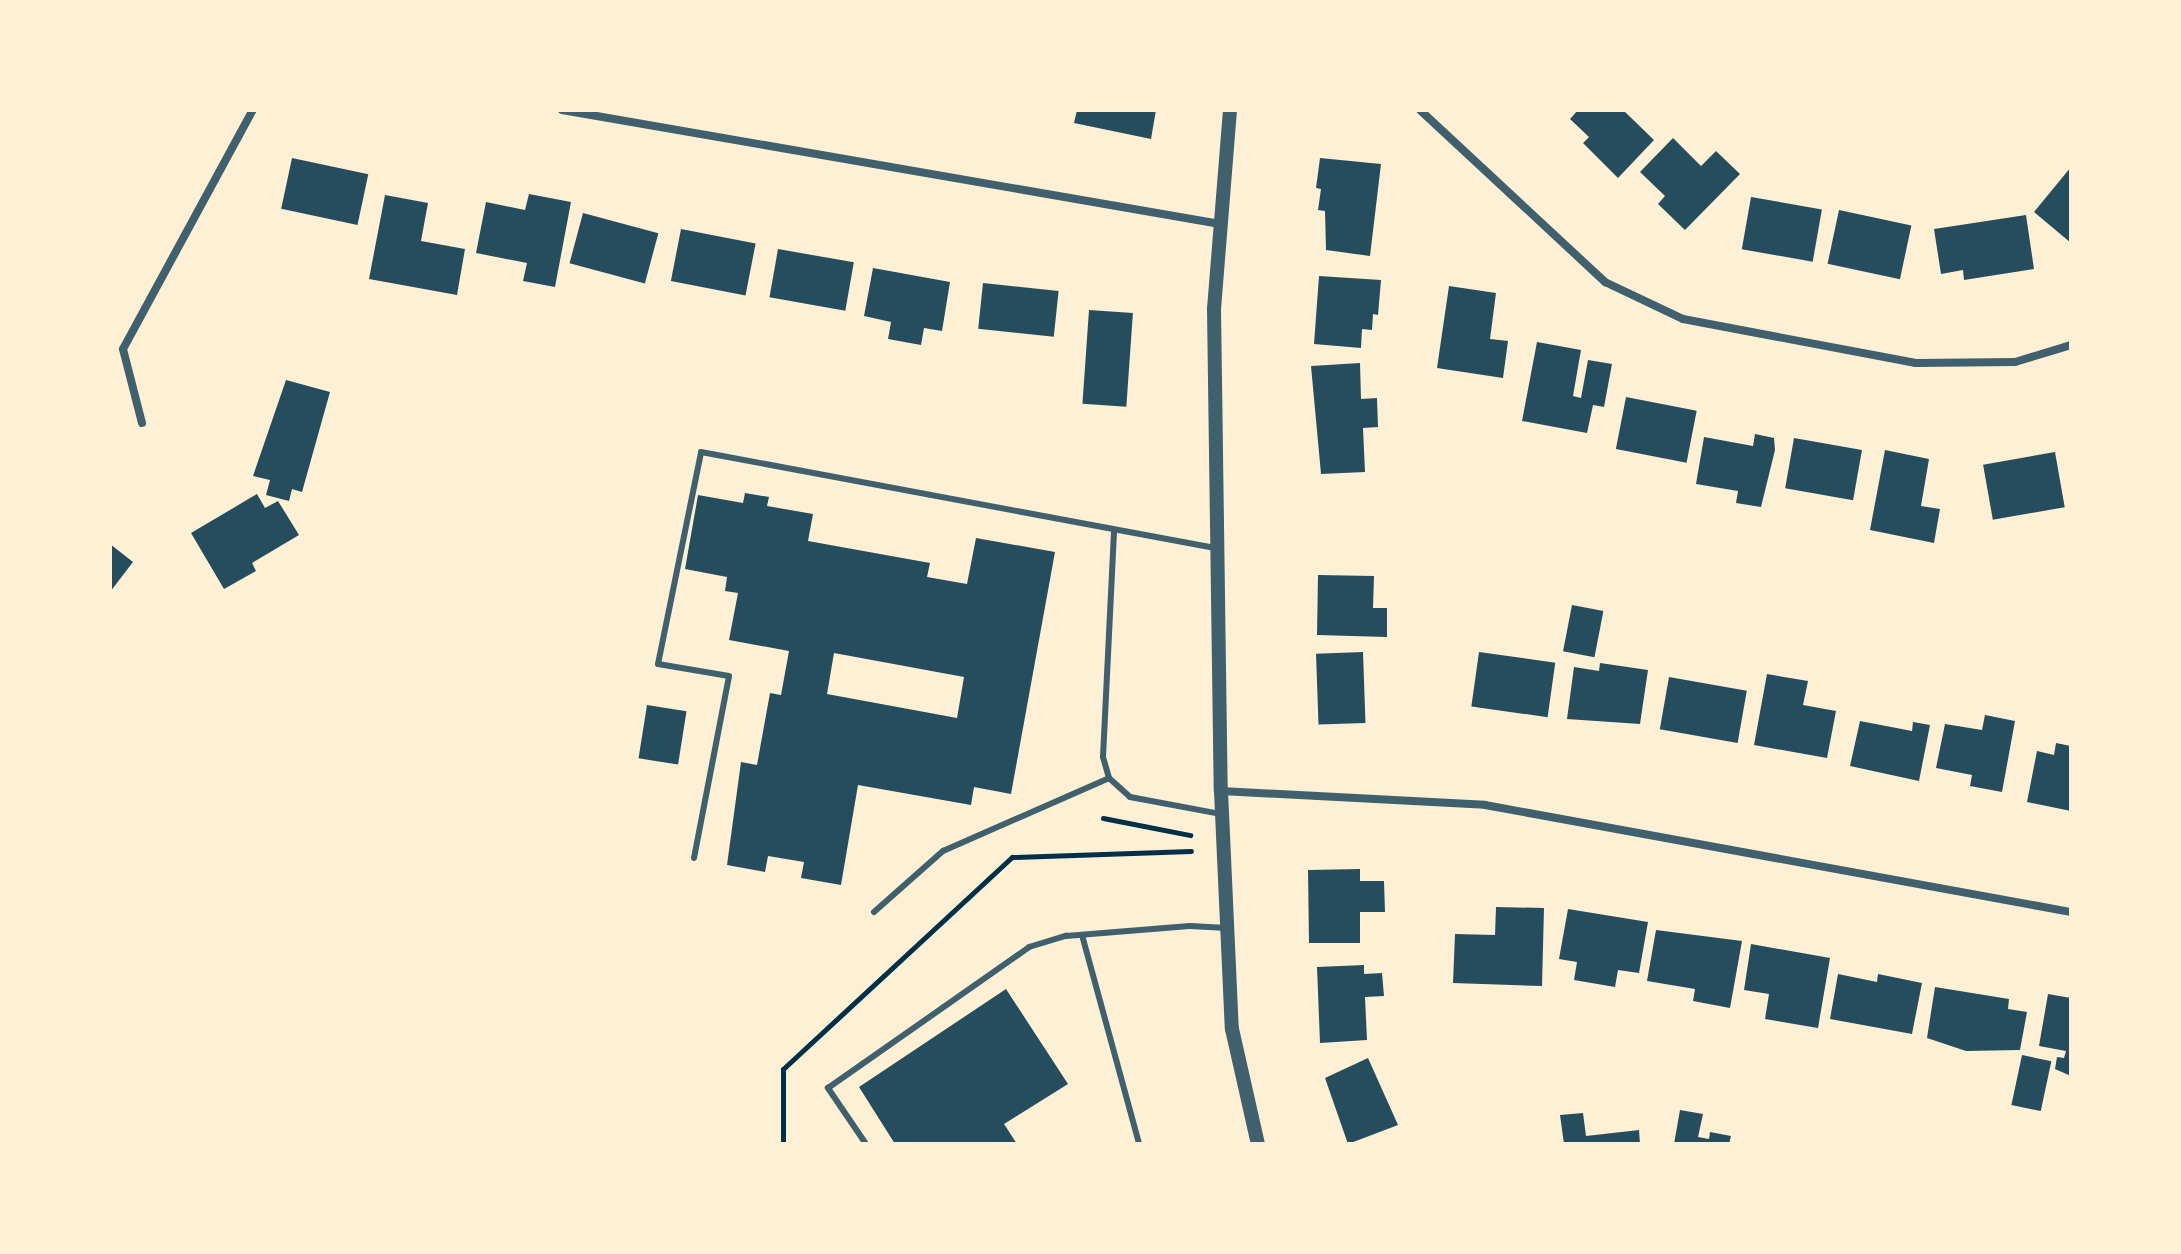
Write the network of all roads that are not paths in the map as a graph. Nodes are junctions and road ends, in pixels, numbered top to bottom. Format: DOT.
graph roads {
  1 [pos="253,110"];
  2 [pos="562,110"];
  3 [pos="1230,110"];
  4 [pos="1420,110"];
  5 [pos="1220,224"];
  6 [pos="2071,345"];
  7 [pos="142,423"];
  8 [pos="1114,532"];
  9 [pos="1218,549"];
  10 [pos="1109,778"];
  11 [pos="1221,791"];
  12 [pos="1222,814"];
  13 [pos="694,858"];
  14 [pos="874,912"];
  15 [pos="2071,912"];
  16 [pos="1227,928"];
  17 [pos="1082,935"];
  18 [pos="866,1144"];
  19 [pos="1139,1144"];
  20 [pos="1258,1144"];
  1 -- 7 [label="street"];
  2 -- 5 [label="street"];
  3 -- 5 [label="street"];
  4 -- 6 [label="street"];
  5 -- 9 [label="street"];
  8 -- 9 [label="lane"];
  8 -- 10 [label="lane"];
  8 -- 13 [label="lane"];
  9 -- 11 [label="street"];
  10 -- 12 [label="lane"];
  10 -- 14 [label="lane"];
  11 -- 12 [label="street"];
  11 -- 15 [label="street"];
  12 -- 16 [label="street"];
  16 -- 17 [label="lane"];
  16 -- 20 [label="street"];
  17 -- 18 [label="lane"];
  17 -- 19 [label="lane"];
}
